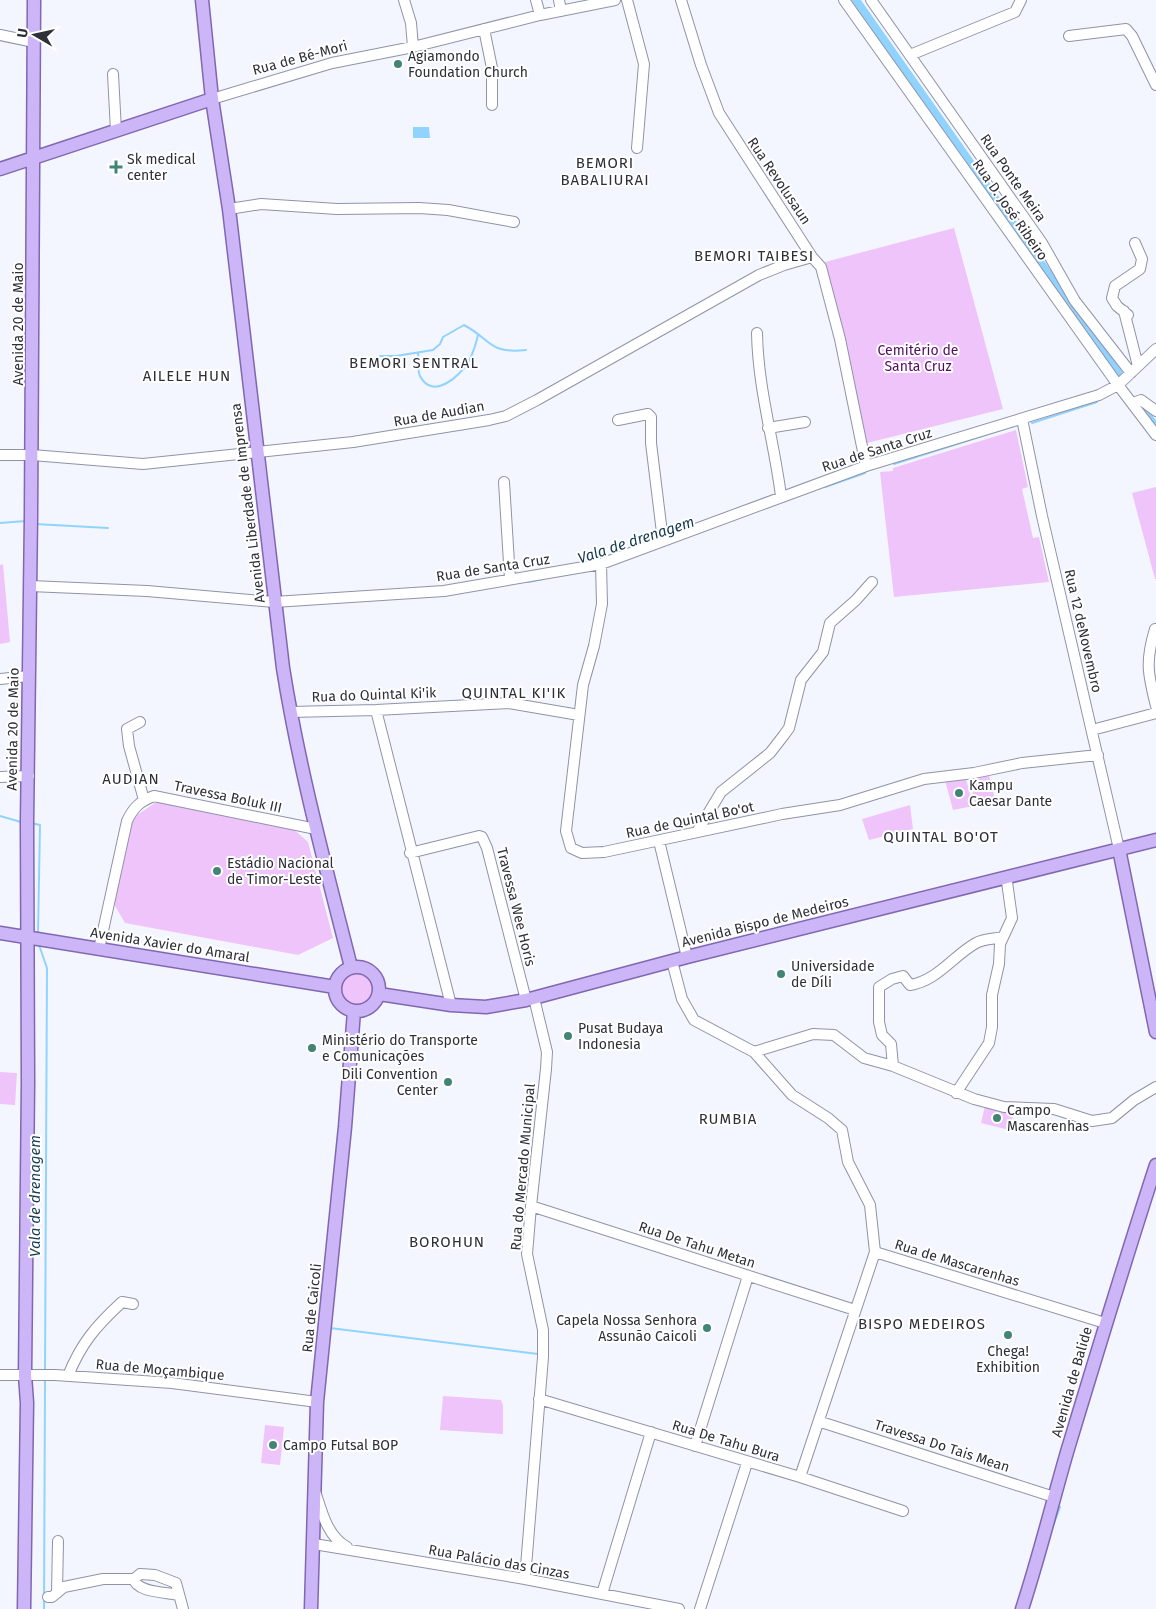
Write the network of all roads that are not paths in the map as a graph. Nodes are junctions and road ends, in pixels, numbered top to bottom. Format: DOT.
graph roads {
  1 [pos="34,0"];
  2 [pos="202,0"];
  3 [pos="404,0"];
  4 [pos="536,0"];
  5 [pos="559,0"];
  6 [pos="615,0"];
  7 [pos="627,0"];
  8 [pos="681,0"];
  9 [pos="844,0"];
  10 [pos="871,0"];
  11 [pos="1021,0"];
  12 [pos="561,11"];
  13 [pos="540,15"];
  14 [pos="484,29"];
  15 [pos="0,35"];
  16 [pos="1070,36"];
  17 [pos="34,42"];
  18 [pos="413,47"];
  19 [pos="910,55"];
  20 [pos="113,74"];
  21 [pos="1156,85"];
  22 [pos="212,99"];
  23 [pos="492,105"];
  24 [pos="116,131"];
  25 [pos="637,148"];
  26 [pos="34,159"];
  27 [pos="0,169"];
  28 [pos="229,209"];
  29 [pos="514,222"];
  30 [pos="1135,243"];
  31 [pos="812,257"];
  32 [pos="757,333"];
  33 [pos="1156,348"];
  34 [pos="1134,369"];
  35 [pos="1118,385"];
  36 [pos="1133,403"];
  37 [pos="1156,411"];
  38 [pos="1022,419"];
  39 [pos="618,420"];
  40 [pos="805,422"];
  41 [pos="768,428"];
  42 [pos="1156,435"];
  43 [pos="257,452"];
  44 [pos="0,455"];
  45 [pos="32,455"];
  46 [pos="866,466"];
  47 [pos="504,482"];
  48 [pos="781,496"];
  49 [pos="663,541"];
  50 [pos="601,567"];
  51 [pos="510,580"];
  52 [pos="872,582"];
  53 [pos="30,586"];
  54 [pos="274,602"];
  55 [pos="1155,630"];
  56 [pos="29,676"];
  57 [pos="0,679"];
  58 [pos="1156,706"];
  59 [pos="376,710"];
  60 [pos="290,712"];
  61 [pos="1156,713"];
  62 [pos="578,714"];
  63 [pos="140,722"];
  64 [pos="1092,730"];
  65 [pos="1098,754"];
  66 [pos="28,776"];
  67 [pos="0,777"];
  68 [pos="144,800"];
  69 [pos="316,829"];
  70 [pos="696,832"];
  71 [pos="1156,840"];
  72 [pos="659,841"];
  73 [pos="1119,849"];
  74 [pos="410,853"];
  75 [pos="1007,882"];
  76 [pos="0,933"];
  77 [pos="26,937"];
  78 [pos="1003,937"];
  79 [pos="99,949"];
  80 [pos="686,957"];
  81 [pos="672,961"];
  82 [pos="351,967"];
  83 [pos="335,987"];
  84 [pos="379,994"];
  85 [pos="530,999"];
  86 [pos="451,1005"];
  87 [pos="354,1011"];
  88 [pos="1156,1032"];
  89 [pos="754,1052"];
  90 [pos="893,1066"];
  91 [pos="1156,1087"];
  92 [pos="956,1093"];
  93 [pos="1156,1165"];
  94 [pos="531,1206"];
  95 [pos="875,1252"];
  96 [pos="748,1276"];
  97 [pos="133,1304"];
  98 [pos="855,1310"];
  99 [pos="1105,1323"];
  100 [pos="0,1375"];
  101 [pos="25,1375"];
  102 [pos="68,1376"];
  103 [pos="539,1400"];
  104 [pos="317,1402"];
  105 [pos="820,1422"];
  106 [pos="651,1432"];
  107 [pos="695,1446"];
  108 [pos="747,1462"];
  109 [pos="800,1477"];
  110 [pos="315,1491"];
  111 [pos="1054,1497"];
  112 [pos="903,1511"];
  113 [pos="58,1541"];
  114 [pos="314,1544"];
  115 [pos="350,1549"];
  116 [pos="134,1579"];
  117 [pos="525,1579"];
  118 [pos="602,1594"];
  119 [pos="179,1595"];
  120 [pos="24,1609"];
  121 [pos="183,1609"];
  122 [pos="311,1609"];
  123 [pos="679,1609"];
  124 [pos="700,1609"];
  125 [pos="1022,1609"];
  1 -- 17 [label="main road, Avenida 20 de Maio"];
  2 -- 22 [label="main road, Avenida Liberdade de Imprensa"];
  3 -- 18 [label="street"];
  4 -- 13 [label="street"];
  5 -- 12 [label="street"];
  6 -- 12 [label="street, Rua de Bé-Mori"];
  7 -- 25 [label="street"];
  8 -- 31 [label="street, Rua Revolusaun"];
  9 -- 35 [label="street, Rua D. José Ribeiro"];
  10 -- 19 [label="street, Rua Ponte Meira"];
  11 -- 19 [label="street"];
  12 -- 13 [label="street, Rua de Bé-Mori"];
  13 -- 14 [label="street, Rua de Bé-Mori"];
  14 -- 18 [label="street, Rua de Bé-Mori"];
  14 -- 23 [label="street"];
  15 -- 17 [label="street"];
  16 -- 21 [label="street"];
  17 -- 26 [label="main road, Avenida 20 de Maio"];
  18 -- 22 [label="street, Rua de Bé-Mori"];
  19 -- 34 [label="street, Rua Ponte Meira"];
  20 -- 24 [label="street"];
  22 -- 24 [label="main road, Rua de Bé-Mori"];
  22 -- 28 [label="main road, Avenida Liberdade de Imprensa"];
  24 -- 26 [label="main road, Rua de Bé-Mori"];
  26 -- 27 [label="main road, Rua de Bé-Mori"];
  26 -- 45 [label="main road, Avenida 20 de Maio"];
  28 -- 29 [label="street"];
  28 -- 43 [label="main road, Avenida Liberdade de Imprensa"];
  30 -- 34 [label="street"];
  31 -- 43 [label="street, Rua de Audian"];
  31 -- 46 [label="street, Rua Revolusaun"];
  32 -- 41 [label="street"];
  33 -- 34 [label="street, Rua de Santa Cruz"];
  34 -- 35 [label="street, Rua de Santa Cruz"];
  35 -- 36 [label="street, Rua D. José Ribeiro"];
  35 -- 38 [label="street, Rua de Santa Cruz"];
  36 -- 37 [label="street"];
  36 -- 42 [label="street, Rua D. José Ribeiro"];
  38 -- 46 [label="street, Rua de Santa Cruz"];
  38 -- 64 [label="street, Rua 12 deNovembro"];
  39 -- 49 [label="street"];
  40 -- 41 [label="street"];
  41 -- 48 [label="street"];
  43 -- 45 [label="street, Rua de Audian"];
  43 -- 54 [label="main road, Avenida Liberdade de Imprensa"];
  44 -- 45 [label="street, Rua de Audian"];
  45 -- 53 [label="main road, Avenida 20 de Maio"];
  46 -- 48 [label="street, Rua de Santa Cruz"];
  47 -- 51 [label="street"];
  48 -- 49 [label="street, Rua de Santa Cruz"];
  49 -- 50 [label="street, Rua de Santa Cruz"];
  50 -- 51 [label="street, Rua de Santa Cruz"];
  50 -- 62 [label="street, Rua de Quintal Bo'ot"];
  51 -- 54 [label="street, Rua de Santa Cruz"];
  52 -- 70 [label="street"];
  53 -- 54 [label="street, Rua de Santa Cruz"];
  53 -- 56 [label="main road, Avenida 20 de Maio"];
  54 -- 60 [label="main road, Avenida Liberdade de Imprensa"];
  55 -- 58 [label="street"];
  56 -- 57 [label="street"];
  56 -- 66 [label="main road, Avenida 20 de Maio"];
  59 -- 60 [label="street, Rua do Quintal Ki'ik"];
  59 -- 62 [label="street, Rua do Quintal Ki'ik"];
  59 -- 74 [label="street"];
  60 -- 69 [label="main road, Avenida Liberdade de Imprensa"];
  61 -- 64 [label="street"];
  62 -- 72 [label="street, Rua de Quintal Bo'ot"];
  63 -- 68 [label="street"];
  64 -- 65 [label="street, Rua 12 deNovembro"];
  65 -- 70 [label="street, Rua de Quintal Bo'ot"];
  65 -- 73 [label="street, Rua 12 deNovembro"];
  66 -- 67 [label="street"];
  66 -- 77 [label="main road, Avenida 20 de Maio"];
  68 -- 69 [label="street, Travessa Boluk III"];
  68 -- 79 [label="street"];
  69 -- 82 [label="main road, Avenida Liberdade de Imprensa"];
  70 -- 72 [label="street, Rua de Quintal Bo'ot"];
  71 -- 73 [label="main road, Avenida Bispo de Medeiros"];
  72 -- 80 [label="street"];
  73 -- 80 [label="main road, Avenida Bispo de Medeiros"];
  73 -- 88 [label="main road"];
  74 -- 85 [label="street, Travessa Wee Horis"];
  74 -- 86 [label="street"];
  75 -- 78 [label="street"];
  76 -- 77 [label="main road, Avenida Xavier do Amaral"];
  77 -- 79 [label="main road, Avenida Xavier do Amaral"];
  77 -- 101 [label="main road, Avenida 20 de Maio"];
  78 -- 90 [label="street"];
  78 -- 92 [label="street"];
  79 -- 83 [label="main road, Avenida Xavier do Amaral"];
  80 -- 81 [label="main road, Avenida Bispo de Medeiros"];
  81 -- 85 [label="main road, Avenida Bispo de Medeiros"];
  81 -- 89 [label="street, Rua de Mascarenhas"];
  82 -- 83 [label="main road"];
  82 -- 84 [label="main road"];
  83 -- 87 [label="main road"];
  84 -- 86 [label="main road, Avenida Bispo de Medeiros"];
  84 -- 87 [label="main road"];
  85 -- 86 [label="main road, Avenida Bispo de Medeiros"];
  85 -- 94 [label="street, Rua do Mercado Municipal"];
  87 -- 104 [label="main road, Rua de Caicoli"];
  89 -- 90 [label="street"];
  89 -- 95 [label="street, Rua de Mascarenhas"];
  90 -- 92 [label="street"];
  91 -- 92 [label="street"];
  93 -- 99 [label="main road, Avenida de Balide"];
  94 -- 96 [label="street, Rua De Tahu Metan"];
  94 -- 103 [label="street, Rua do Mercado Municipal"];
  95 -- 98 [label="street"];
  95 -- 99 [label="street, Rua de Mascarenhas"];
  96 -- 98 [label="street, Rua De Tahu Metan"];
  96 -- 107 [label="street"];
  97 -- 102 [label="street"];
  98 -- 105 [label="street"];
  99 -- 111 [label="main road, Avenida de Balide"];
  100 -- 101 [label="street, Rua de Moçambique"];
  101 -- 102 [label="street, Rua de Moçambique"];
  101 -- 120 [label="main road, Avenida 20 de Maio"];
  102 -- 104 [label="street, Rua de Moçambique"];
  103 -- 106 [label="street, Rua De Tahu Bura"];
  103 -- 117 [label="street, Rua do Mercado Municipal"];
  104 -- 110 [label="main road, Rua de Caicoli"];
  105 -- 109 [label="street"];
  105 -- 111 [label="street, Travessa Do Tais Mean"];
  106 -- 107 [label="street, Rua De Tahu Bura"];
  106 -- 118 [label="street"];
  107 -- 108 [label="street, Rua De Tahu Bura"];
  108 -- 109 [label="street, Rua De Tahu Bura"];
  108 -- 124 [label="street"];
  109 -- 112 [label="street, Rua De Tahu Bura"];
  110 -- 114 [label="main road, Rua de Caicoli"];
  110 -- 115 [label="street"];
  111 -- 125 [label="main road, Avenida de Balide"];
  113 -- 116 [label="street"];
  114 -- 115 [label="street, Rua Palácio das Cinzas"];
  114 -- 122 [label="main road, Rua de Caicoli"];
  115 -- 117 [label="street, Rua Palácio das Cinzas"];
  116 -- 119 [label="street"];
  116 -- 119 [label="street"];
  117 -- 118 [label="street, Rua Palácio das Cinzas"];
  118 -- 123 [label="street, Rua Palácio das Cinzas"];
  119 -- 121 [label="street"];
}
